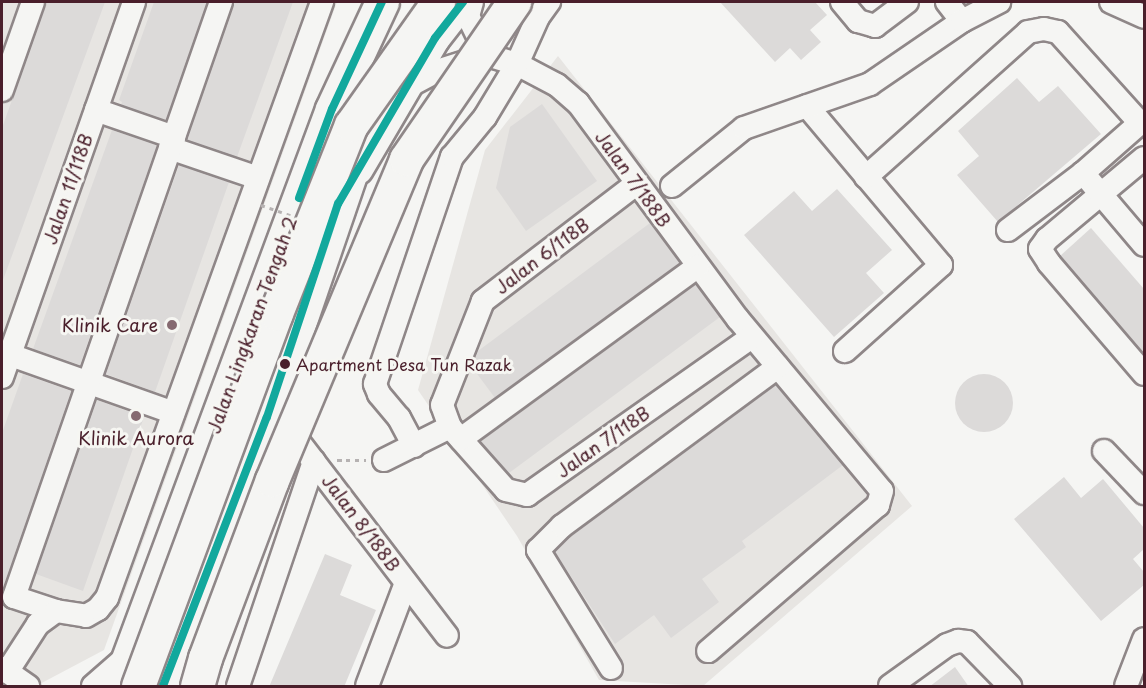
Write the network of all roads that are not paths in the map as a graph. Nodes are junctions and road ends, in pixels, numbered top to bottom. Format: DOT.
graph roads {
  1 [pos="33,2"];
  2 [pos="134,2"];
  3 [pos="221,2"];
  4 [pos="322,2"];
  5 [pos="382,2"];
  6 [pos="419,2"];
  7 [pos="438,2"];
  8 [pos="463,2"];
  9 [pos="472,2"];
  10 [pos="514,2"];
  11 [pos="549,2"];
  12 [pos="843,2"];
  13 [pos="907,2"];
  14 [pos="947,2"];
  15 [pos="999,2"];
  16 [pos="1111,2"];
  17 [pos="1144,18"];
  18 [pos="962,21"];
  19 [pos="487,55"];
  20 [pos="517,64"];
  21 [pos="404,89"];
  22 [pos="2,90"];
  23 [pos="807,106"];
  24 [pos="96,110"];
  25 [pos="172,142"];
  26 [pos="1144,158"];
  27 [pos="1083,173"];
  28 [pos="866,177"];
  29 [pos="258,178"];
  30 [pos="636,184"];
  31 [pos="672,186"];
  32 [pos="1101,195"];
  33 [pos="338,204"];
  34 [pos="1008,230"];
  35 [pos="1144,245"];
  36 [pos="698,266"];
  37 [pos="752,337"];
  38 [pos="845,351"];
  39 [pos="6,353"];
  40 [pos="778,367"];
  41 [pos="1144,374"];
  42 [pos="2,377"];
  43 [pos="88,382"];
  44 [pos="174,412"];
  45 [pos="267,417"];
  46 [pos="455,433"];
  47 [pos="414,446"];
  48 [pos="1104,451"];
  49 [pos="384,460"];
  50 [pos="314,462"];
  51 [pos="1144,493"];
  52 [pos="406,583"];
  53 [pos="56,612"];
  54 [pos="447,636"];
  55 [pos="1144,639"];
  56 [pos="708,651"];
  57 [pos="131,653"];
  58 [pos="611,668"];
  59 [pos="4,670"];
  60 [pos="28,687"];
  61 [pos="93,687"];
  62 [pos="118,687"];
  63 [pos="138,687"];
  64 [pos="163,687"];
  65 [pos="197,687"];
  66 [pos="238,687"];
  67 [pos="367,687"];
  68 [pos="890,687"];
  69 [pos="1010,687"];
  70 [pos="1126,687"];
  1 -- 22 [label="street"];
  2 -- 24 [label="street, Jalan 11/118B"];
  3 -- 25 [label="street"];
  4 -- 29 [label="street"];
  5 -- 57 [label="highway, Jalan Lingkaran Tengah 2"];
  6 -- 33 [label="highway"];
  7 -- 63 [label="highway, bridge"];
  8 -- 21 [label="main road"];
  9 -- 19 [label="street"];
  10 -- 65 [label="highway, bridge"];
  11 -- 20 [label="street"];
  12 -- 13 [label="street"];
  14 -- 18 [label="street"];
  15 -- 18 [label="street"];
  16 -- 17 [label="street"];
  18 -- 23 [label="street"];
  19 -- 20 [label="street, Jalan 7/188B"];
  19 -- 21 [label="street"];
  20 -- 30 [label="street, Jalan 7/188B"];
  20 -- 47 [label="street"];
  21 -- 33 [label="main road"];
  23 -- 28 [label="street"];
  23 -- 31 [label="street"];
  24 -- 25 [label="street"];
  24 -- 39 [label="street, Jalan 11/118B"];
  25 -- 29 [label="street"];
  25 -- 43 [label="street"];
  26 -- 32 [label="street"];
  27 -- 28 [label="street"];
  27 -- 32 [label="street"];
  27 -- 34 [label="street"];
  28 -- 38 [label="street"];
  29 -- 44 [label="street"];
  30 -- 36 [label="street, Jalan 7/188B"];
  30 -- 46 [label="street, Jalan 6/118B"];
  32 -- 35 [label="street"];
  32 -- 41 [label="street"];
  33 -- 45 [label="highway"];
  36 -- 37 [label="street, Jalan 7/188B"];
  36 -- 46 [label="street"];
  37 -- 40 [label="street, Jalan 7/188B"];
  37 -- 46 [label="street, Jalan 7/118B"];
  39 -- 42 [label="street, Jalan 11/118B"];
  39 -- 43 [label="street"];
  40 -- 56 [label="street, Jalan 7/188B"];
  40 -- 58 [label="street"];
  43 -- 44 [label="street"];
  43 -- 53 [label="street"];
  44 -- 53 [label="street"];
  45 -- 50 [label="street, Jalan 8/188B"];
  45 -- 64 [label="highway"];
  46 -- 47 [label="street"];
  47 -- 49 [label="street"];
  48 -- 51 [label="street"];
  50 -- 52 [label="street, Jalan 8/188B"];
  50 -- 66 [label="street"];
  52 -- 54 [label="street, Jalan 8/188B"];
  52 -- 67 [label="street"];
  53 -- 59 [label="street"];
  55 -- 70 [label="street"];
  57 -- 61 [label="street"];
  57 -- 62 [label="highway, Jalan Lingkaran Tengah 2"];
  59 -- 60 [label="street"];
  68 -- 69 [label="street"];
}
